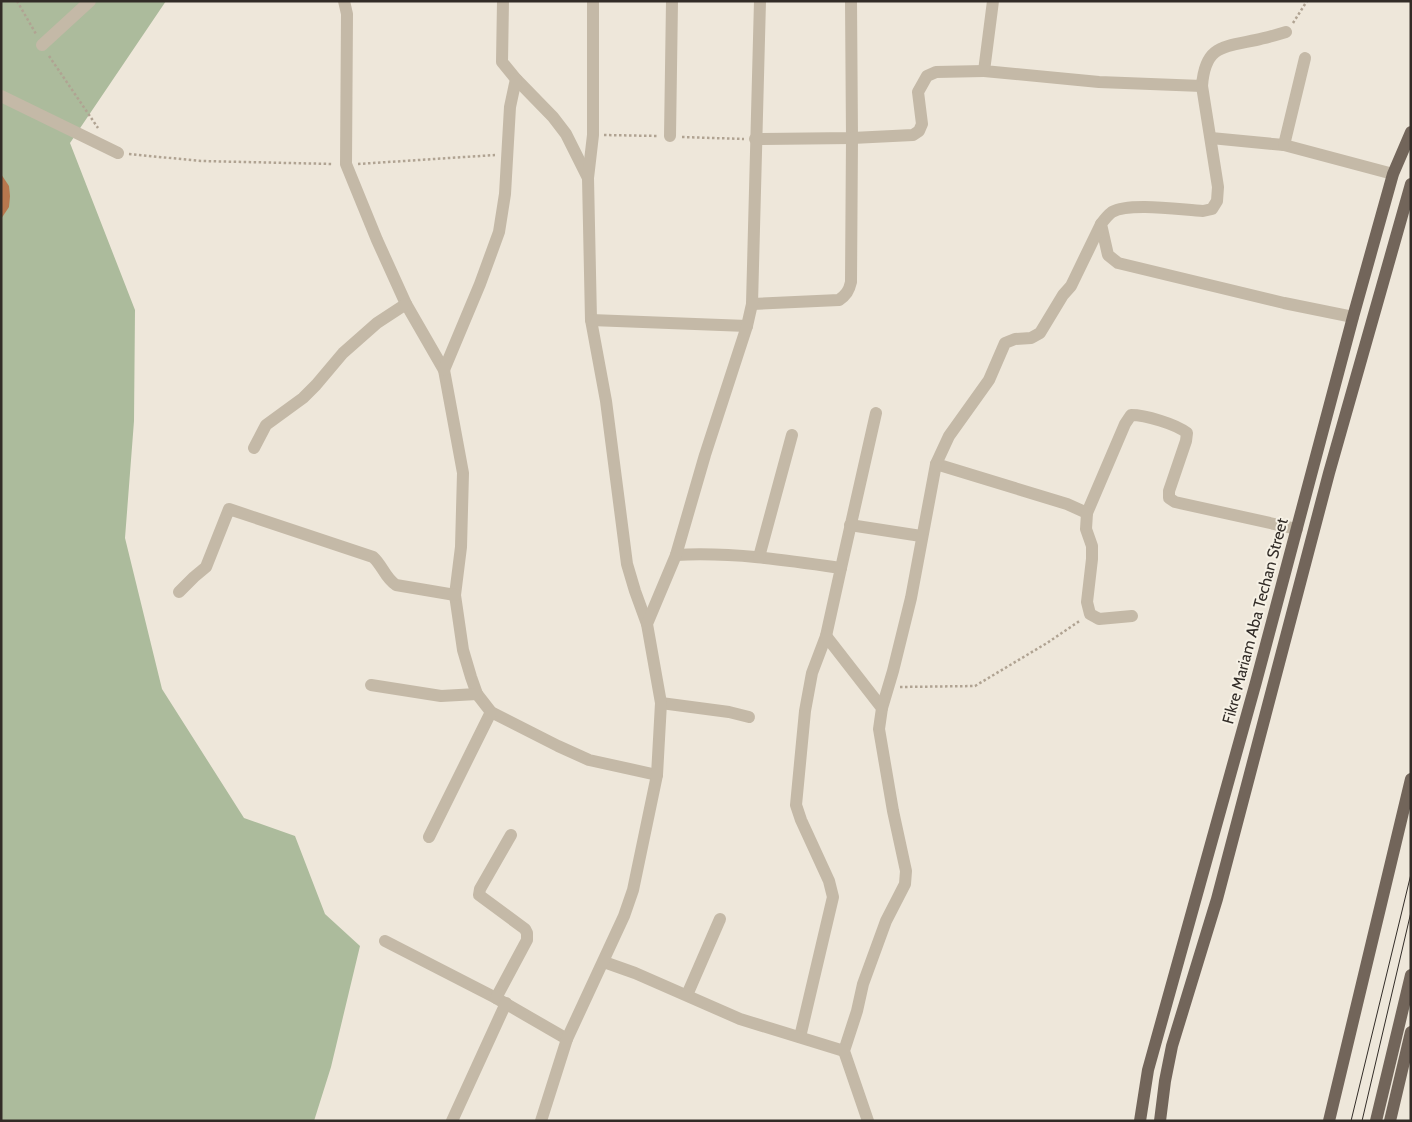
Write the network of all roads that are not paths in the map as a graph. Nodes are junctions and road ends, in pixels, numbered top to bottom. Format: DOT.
graph roads {
  1 [pos="90,1"];
  2 [pos="344,1"];
  3 [pos="503,1"];
  4 [pos="593,1"];
  5 [pos="672,1"];
  6 [pos="760,1"];
  7 [pos="852,1"];
  8 [pos="993,1"];
  9 [pos="1286,32"];
  10 [pos="42,45"];
  11 [pos="1305,58"];
  12 [pos="984,71"];
  13 [pos="516,79"];
  14 [pos="1202,86"];
  15 [pos="1,96"];
  16 [pos="1411,132"];
  17 [pos="670,136"];
  18 [pos="852,138"];
  19 [pos="1211,138"];
  20 [pos="755,139"];
  21 [pos="1284,145"];
  22 [pos="118,153"];
  23 [pos="1393,174"];
  24 [pos="588,178"];
  25 [pos="1411,184"];
  26 [pos="1101,224"];
  27 [pos="406,304"];
  28 [pos="752,304"];
  29 [pos="1353,317"];
  30 [pos="591,320"];
  31 [pos="747,326"];
  32 [pos="444,370"];
  33 [pos="876,413"];
  34 [pos="792,435"];
  35 [pos="254,448"];
  36 [pos="936,464"];
  37 [pos="1087,513"];
  38 [pos="850,525"];
  39 [pos="1297,529"];
  40 [pos="922,536"];
  41 [pos="676,556"];
  42 [pos="759,557"];
  43 [pos="841,568"];
  44 [pos="179,592"];
  45 [pos="455,596"];
  46 [pos="1132,616"];
  47 [pos="647,624"];
  48 [pos="826,636"];
  49 [pos="371,685"];
  50 [pos="478,694"];
  51 [pos="661,703"];
  52 [pos="882,708"];
  53 [pos="491,712"];
  54 [pos="749,717"];
  55 [pos="657,775"];
  56 [pos="1411,779"];
  57 [pos="1218,819"];
  58 [pos="1237,823"];
  59 [pos="511,835"];
  60 [pos="429,836"];
  61 [pos="720,919"];
  62 [pos="385,941"];
  63 [pos="604,962"];
  64 [pos="1411,975"];
  65 [pos="687,995"];
  66 [pos="501,1001"];
  67 [pos="1411,1032"];
  68 [pos="800,1037"];
  69 [pos="567,1039"];
  70 [pos="844,1051"];
  71 [pos="452,1121"];
  72 [pos="541,1121"];
  73 [pos="868,1121"];
  74 [pos="1140,1121"];
  75 [pos="1160,1121"];
  76 [pos="1329,1121"];
  77 [pos="1376,1121"];
  78 [pos="1390,1121"];
  1 -- 10 [label="street"];
  2 -- 27 [label="street"];
  3 -- 13 [label="street"];
  4 -- 24 [label="street"];
  5 -- 17 [label="street"];
  6 -- 20 [label="street"];
  7 -- 18 [label="street"];
  8 -- 12 [label="street"];
  9 -- 14 [label="street"];
  11 -- 21 [label="street"];
  12 -- 14 [label="street"];
  12 -- 18 [label="street"];
  13 -- 24 [label="street"];
  13 -- 32 [label="street"];
  14 -- 19 [label="street"];
  15 -- 22 [label="street"];
  16 -- 23 [label="main road, Fikre Mariam Aba Techan Street"];
  18 -- 20 [label="street"];
  18 -- 28 [label="street"];
  19 -- 21 [label="street"];
  19 -- 26 [label="street"];
  20 -- 28 [label="street"];
  21 -- 23 [label="street"];
  23 -- 29 [label="main road, Fikre Mariam Aba Techan Street"];
  24 -- 30 [label="street"];
  25 -- 58 [label="main road"];
  26 -- 29 [label="street"];
  26 -- 36 [label="street"];
  27 -- 32 [label="street"];
  27 -- 35 [label="street"];
  28 -- 31 [label="street"];
  29 -- 39 [label="main road, Fikre Mariam Aba Techan Street"];
  30 -- 31 [label="street"];
  30 -- 47 [label="street"];
  31 -- 41 [label="street"];
  32 -- 45 [label="street"];
  33 -- 38 [label="street"];
  34 -- 42 [label="street"];
  36 -- 37 [label="street"];
  36 -- 40 [label="street"];
  37 -- 39 [label="street"];
  37 -- 46 [label="street"];
  38 -- 40 [label="street"];
  38 -- 43 [label="street"];
  39 -- 57 [label="main road, Fikre Mariam Aba Techan Street"];
  40 -- 52 [label="street"];
  41 -- 42 [label="street"];
  41 -- 47 [label="street"];
  42 -- 43 [label="street"];
  43 -- 48 [label="street"];
  44 -- 45 [label="street"];
  45 -- 50 [label="street"];
  47 -- 51 [label="street"];
  48 -- 52 [label="street"];
  48 -- 68 [label="street"];
  49 -- 50 [label="street"];
  50 -- 53 [label="street"];
  51 -- 54 [label="street"];
  51 -- 55 [label="street"];
  52 -- 70 [label="street"];
  53 -- 55 [label="street"];
  53 -- 60 [label="street"];
  55 -- 63 [label="street"];
  56 -- 76 [label="main road"];
  57 -- 58 [label="main road"];
  57 -- 74 [label="main road, Fikre Mariam Aba Techan Street"];
  58 -- 75 [label="main road"];
  59 -- 66 [label="street"];
  61 -- 65 [label="street"];
  62 -- 66 [label="street"];
  63 -- 65 [label="street"];
  63 -- 69 [label="street"];
  64 -- 77 [label="main road"];
  65 -- 68 [label="street"];
  66 -- 69 [label="street"];
  66 -- 71 [label="street"];
  67 -- 78 [label="main road"];
  68 -- 70 [label="street"];
  69 -- 72 [label="street"];
  70 -- 73 [label="street"];
}
